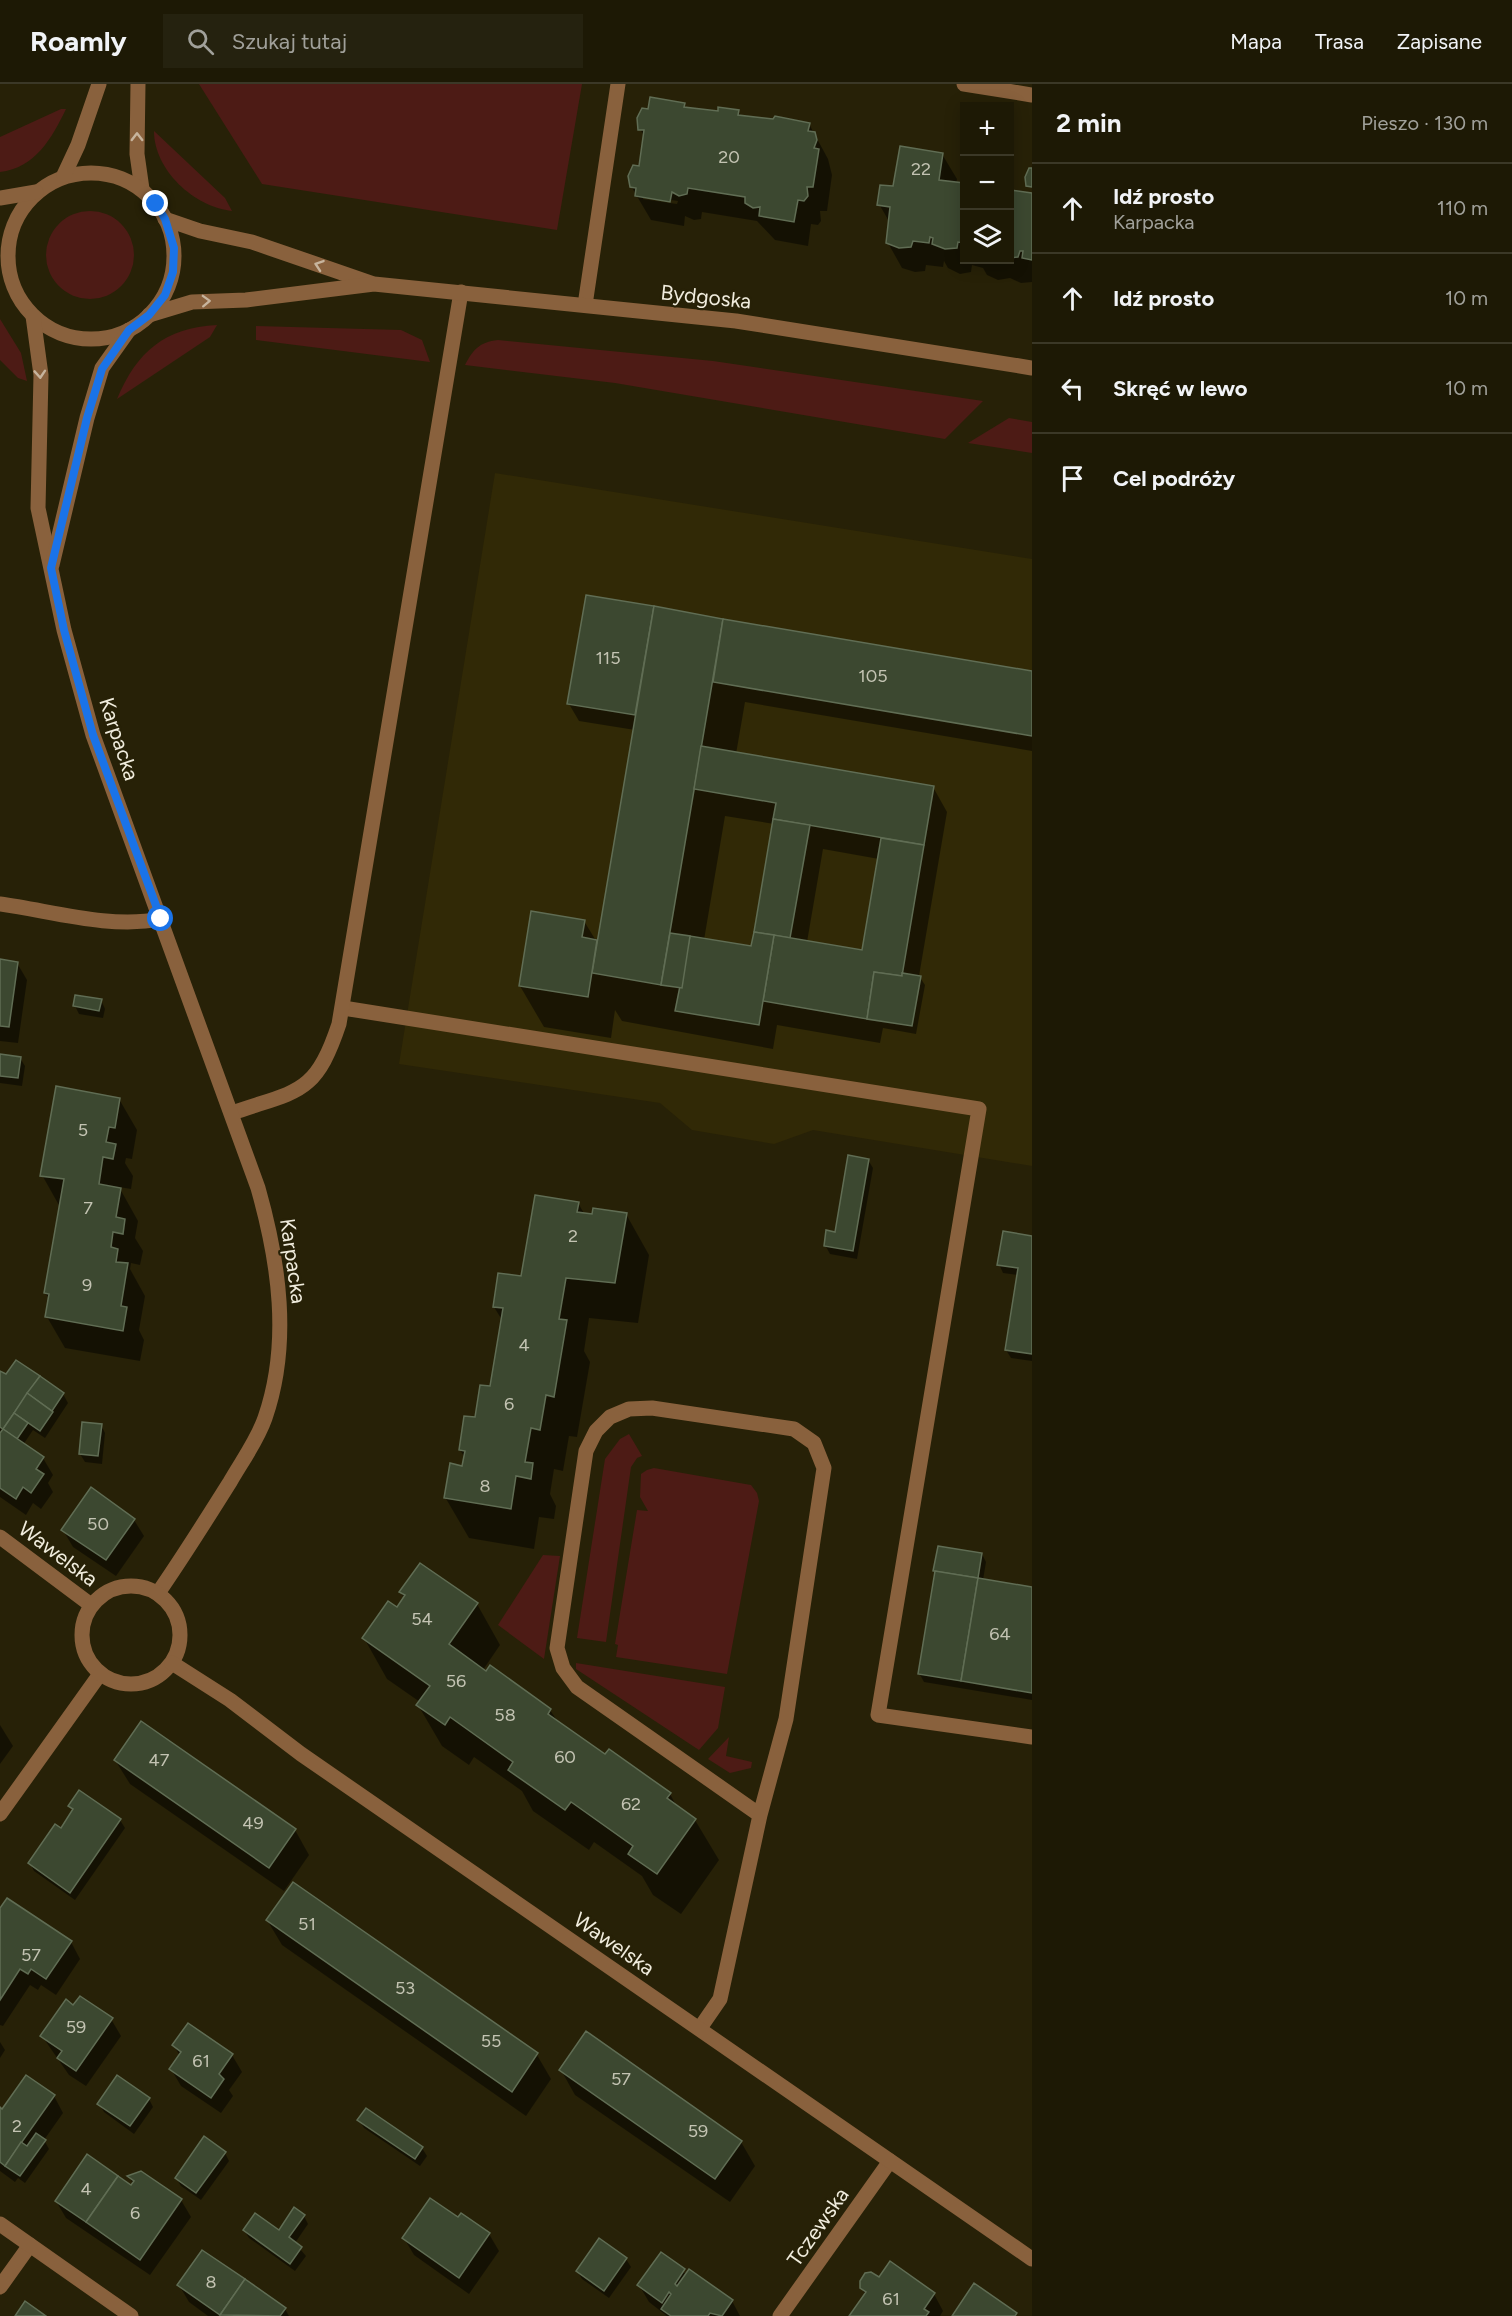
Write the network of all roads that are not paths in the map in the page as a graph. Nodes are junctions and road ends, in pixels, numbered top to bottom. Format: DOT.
graph roads {
  1 [pos="99,84"];
  2 [pos="138,84"];
  3 [pos="618,84"];
  4 [pos="964,84"];
  5 [pos="1032,95"];
  6 [pos="64,175"];
  7 [pos="142,189"];
  8 [pos="36,192"];
  9 [pos="0,198"];
  10 [pos="165,219"];
  11 [pos="0,282"];
  12 [pos="374,284"];
  13 [pos="461,292"];
  14 [pos="17,296"];
  15 [pos="585,305"];
  16 [pos="149,315"];
  17 [pos="33,316"];
  18 [pos="129,330"];
  19 [pos="1032,368"];
  20 [pos="51,568"];
  21 [pos="0,904"];
  22 [pos="161,919"];
  23 [pos="343,1008"];
  24 [pos="232,1113"];
  25 [pos="0,1537"];
  26 [pos="158,1593"];
  27 [pos="91,1605"];
  28 [pos="172,1663"];
  29 [pos="100,1674"];
  30 [pos="1032,1737"];
  31 [pos="0,1814"];
  32 [pos="760,1815"];
  33 [pos="700,2028"];
  34 [pos="890,2162"];
  35 [pos="0,2224"];
  36 [pos="30,2245"];
  37 [pos="1032,2259"];
  38 [pos="0,2287"];
  39 [pos="131,2316"];
  40 [pos="780,2316"];
  1 -- 6 [label="street"];
  7 -- 2 [label="street, one-way"];
  3 -- 15 [label="street"];
  4 -- 5 [label="street"];
  6 -- 7 [label="street"];
  6 -- 8 [label="street"];
  7 -- 10 [label="street"];
  8 -- 9 [label="street"];
  8 -- 14 [label="street"];
  12 -- 10 [label="street, Bydgoska, one-way"];
  10 -- 16 [label="street"];
  11 -- 14 [label="street"];
  12 -- 13 [label="street, Bydgoska"];
  16 -- 12 [label="street, Bydgoska, one-way"];
  13 -- 15 [label="street, Bydgoska"];
  13 -- 23 [label="street"];
  14 -- 17 [label="street"];
  15 -- 19 [label="street, Bydgoska"];
  16 -- 18 [label="street"];
  17 -- 18 [label="street"];
  17 -- 20 [label="street, Karpacka, one-way"];
  18 -- 20 [label="street, Karpacka"];
  20 -- 22 [label="street, Karpacka"];
  21 -- 22 [label="street"];
  22 -- 24 [label="street, Karpacka"];
  23 -- 24 [label="street"];
  23 -- 30 [label="street"];
  24 -- 26 [label="street, Karpacka"];
  25 -- 27 [label="street, Wawelska"];
  26 -- 27 [label="street"];
  26 -- 28 [label="street"];
  27 -- 29 [label="street"];
  28 -- 29 [label="street"];
  28 -- 33 [label="street, Wawelska"];
  29 -- 31 [label="street"];
  32 -- 32 [label="street"];
  32 -- 33 [label="street"];
  33 -- 34 [label="street, Wawelska"];
  34 -- 37 [label="street, Wawelska"];
  34 -- 40 [label="street, Tczewska"];
  35 -- 36 [label="street"];
  36 -- 38 [label="street"];
  36 -- 39 [label="street"];
}
